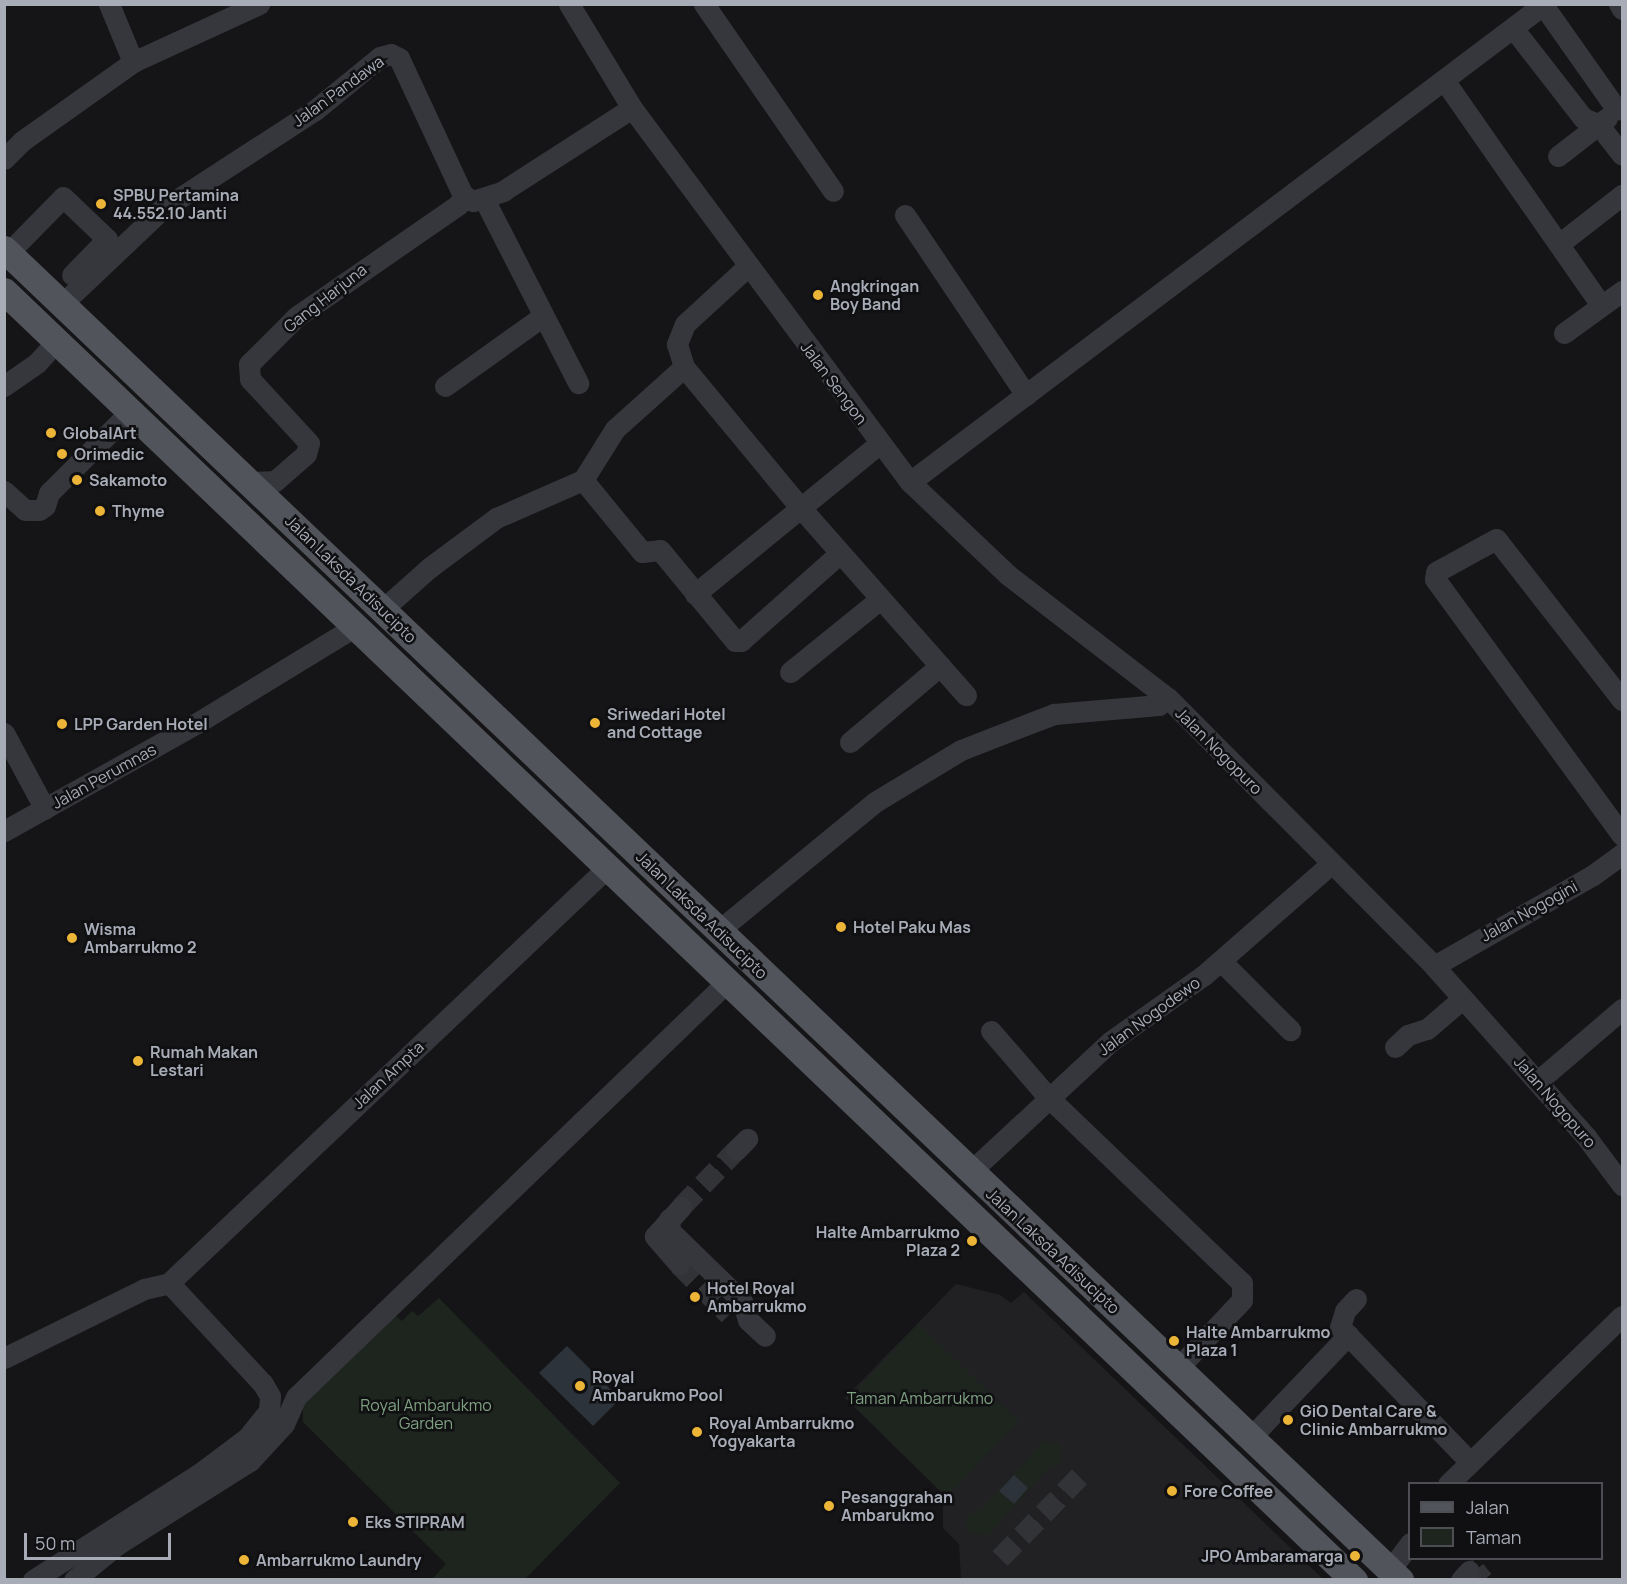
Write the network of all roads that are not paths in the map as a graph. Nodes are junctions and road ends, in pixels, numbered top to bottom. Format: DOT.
graph roads {
  1 [pos="110,4"];
  2 [pos="259,4"];
  3 [pos="569,4"];
  4 [pos="704,4"];
  5 [pos="1619,4"];
  6 [pos="1543,5"];
  7 [pos="1623,9"];
  8 [pos="1513,28"];
  9 [pos="133,62"];
  10 [pos="1444,80"];
  11 [pos="1620,107"];
  12 [pos="632,108"];
  13 [pos="1598,124"];
  14 [pos="1623,155"];
  15 [pos="1558,156"];
  16 [pos="4,159"];
  17 [pos="833,191"];
  18 [pos="1623,195"];
  19 [pos="474,197"];
  20 [pos="905,215"];
  21 [pos="1559,244"];
  22 [pos="6,251"];
  23 [pos="747,267"];
  24 [pos="4,291"];
  25 [pos="1623,291"];
  26 [pos="58,299"];
  27 [pos="1601,304"];
  28 [pos="543,316"];
  29 [pos="1564,333"];
  30 [pos="57,341"];
  31 [pos="684,367"];
  32 [pos="578,383"];
  33 [pos="4,386"];
  34 [pos="445,386"];
  35 [pos="1026,394"];
  36 [pos="131,411"];
  37 [pos="880,443"];
  38 [pos="583,480"];
  39 [pos="250,482"];
  40 [pos="910,482"];
  41 [pos="4,491"];
  42 [pos="800,507"];
  43 [pos="840,553"];
  44 [pos="695,594"];
  45 [pos="880,599"];
  46 [pos="383,609"];
  47 [pos="356,626"];
  48 [pos="940,666"];
  49 [pos="790,672"];
  50 [pos="966,694"];
  51 [pos="1168,699"];
  52 [pos="1623,700"];
  53 [pos="4,734"];
  54 [pos="850,742"];
  55 [pos="45,809"];
  56 [pos="4,831"];
  57 [pos="1623,835"];
  58 [pos="1623,854"];
  59 [pos="1330,864"];
  60 [pos="607,868"];
  61 [pos="718,931"];
  62 [pos="1221,961"];
  63 [pos="1434,966"];
  64 [pos="726,983"];
  65 [pos="1462,999"];
  66 [pos="1623,1008"];
  67 [pos="1290,1030"];
  68 [pos="991,1031"];
  69 [pos="1395,1047"];
  70 [pos="1538,1081"];
  71 [pos="1048,1096"];
  72 [pos="970,1172"];
  73 [pos="1623,1185"];
  74 [pos="679,1264"];
  75 [pos="169,1283"];
  76 [pos="1356,1299"];
  77 [pos="1623,1316"];
  78 [pos="1348,1335"];
  79 [pos="765,1336"];
  80 [pos="4,1358"];
  81 [pos="1178,1368"];
  82 [pos="1251,1437"];
  83 [pos="1469,1461"];
  84 [pos="1450,1482"];
  85 [pos="1408,1547"];
  86 [pos="1395,1575"];
  87 [pos="33,1580"];
  88 [pos="74,1580"];
  89 [pos="1354,1580"];
  1 -- 9 [label="street"];
  2 -- 9 [label="street"];
  3 -- 12 [label="street, Jalan Sengon"];
  4 -- 17 [label="street"];
  5 -- 7 [label="street"];
  6 -- 8 [label="street"];
  6 -- 11 [label="street"];
  8 -- 10 [label="street"];
  8 -- 13 [label="street"];
  9 -- 16 [label="street"];
  10 -- 21 [label="street"];
  10 -- 35 [label="street"];
  11 -- 13 [label="street"];
  12 -- 19 [label="street"];
  12 -- 23 [label="street, Jalan Sengon"];
  13 -- 14 [label="street"];
  13 -- 15 [label="street"];
  18 -- 21 [label="street"];
  19 -- 26 [label="street, Jalan Pandawa"];
  19 -- 28 [label="street"];
  19 -- 39 [label="street, Gang Harjuna"];
  20 -- 35 [label="street"];
  21 -- 27 [label="street"];
  22 -- 26 [label="main road, Jalan Laksda Adisucipto"];
  22 -- 26 [label="street"];
  23 -- 31 [label="street"];
  23 -- 37 [label="street, Jalan Sengon"];
  24 -- 30 [label="main road, Jalan Laksda Adisucipto"];
  25 -- 27 [label="street"];
  26 -- 39 [label="main road, Jalan Laksda Adisucipto"];
  27 -- 29 [label="street"];
  28 -- 32 [label="street"];
  28 -- 34 [label="street"];
  30 -- 33 [label="street"];
  30 -- 36 [label="main road, Jalan Laksda Adisucipto"];
  31 -- 38 [label="street"];
  31 -- 42 [label="street"];
  35 -- 40 [label="street"];
  36 -- 41 [label="street"];
  36 -- 47 [label="main road, Jalan Laksda Adisucipto"];
  37 -- 40 [label="street, Jalan Sengon"];
  37 -- 42 [label="street"];
  38 -- 44 [label="street"];
  38 -- 46 [label="street"];
  39 -- 46 [label="main road, Jalan Laksda Adisucipto"];
  40 -- 51 [label="street, Jalan Sengon"];
  42 -- 43 [label="street"];
  42 -- 44 [label="street"];
  43 -- 44 [label="street"];
  43 -- 45 [label="street"];
  45 -- 48 [label="street"];
  45 -- 49 [label="street"];
  46 -- 61 [label="main road, Jalan Laksda Adisucipto"];
  47 -- 55 [label="street, Jalan Perumnas"];
  47 -- 60 [label="main road, Jalan Laksda Adisucipto"];
  48 -- 50 [label="street"];
  48 -- 54 [label="street"];
  51 -- 59 [label="street, Jalan Nogopuro"];
  51 -- 61 [label="street, Jalan Nogopuro"];
  52 -- 57 [label="street"];
  53 -- 55 [label="street"];
  55 -- 56 [label="street, Jalan Perumnas"];
  58 -- 63 [label="street, Jalan Nogogini"];
  59 -- 62 [label="street, Jalan Nogodewo"];
  59 -- 63 [label="street, Jalan Nogopuro"];
  60 -- 64 [label="main road, Jalan Laksda Adisucipto"];
  60 -- 75 [label="street, Jalan Ampta"];
  61 -- 72 [label="main road, Jalan Laksda Adisucipto"];
  62 -- 67 [label="street"];
  62 -- 71 [label="street, Jalan Nogodewo"];
  63 -- 65 [label="street, Jalan Nogopuro"];
  64 -- 88 [label="street"];
  64 -- 89 [label="main road, Jalan Laksda Adisucipto"];
  65 -- 69 [label="street"];
  65 -- 70 [label="street, Jalan Nogopuro"];
  66 -- 70 [label="street"];
  68 -- 71 [label="street"];
  70 -- 73 [label="street, Jalan Nogopuro"];
  71 -- 72 [label="street, Jalan Nogodewo"];
  71 -- 81 [label="street"];
  72 -- 81 [label="main road, Jalan Laksda Adisucipto"];
  74 -- 79 [label="street"];
  75 -- 80 [label="street"];
  75 -- 87 [label="street"];
  76 -- 78 [label="street"];
  77 -- 83 [label="street"];
  78 -- 82 [label="street"];
  78 -- 83 [label="street"];
  81 -- 82 [label="main road, Jalan Laksda Adisucipto"];
  82 -- 86 [label="main road, Jalan Laksda Adisucipto"];
  83 -- 84 [label="street"];
  85 -- 86 [label="street"];
}
